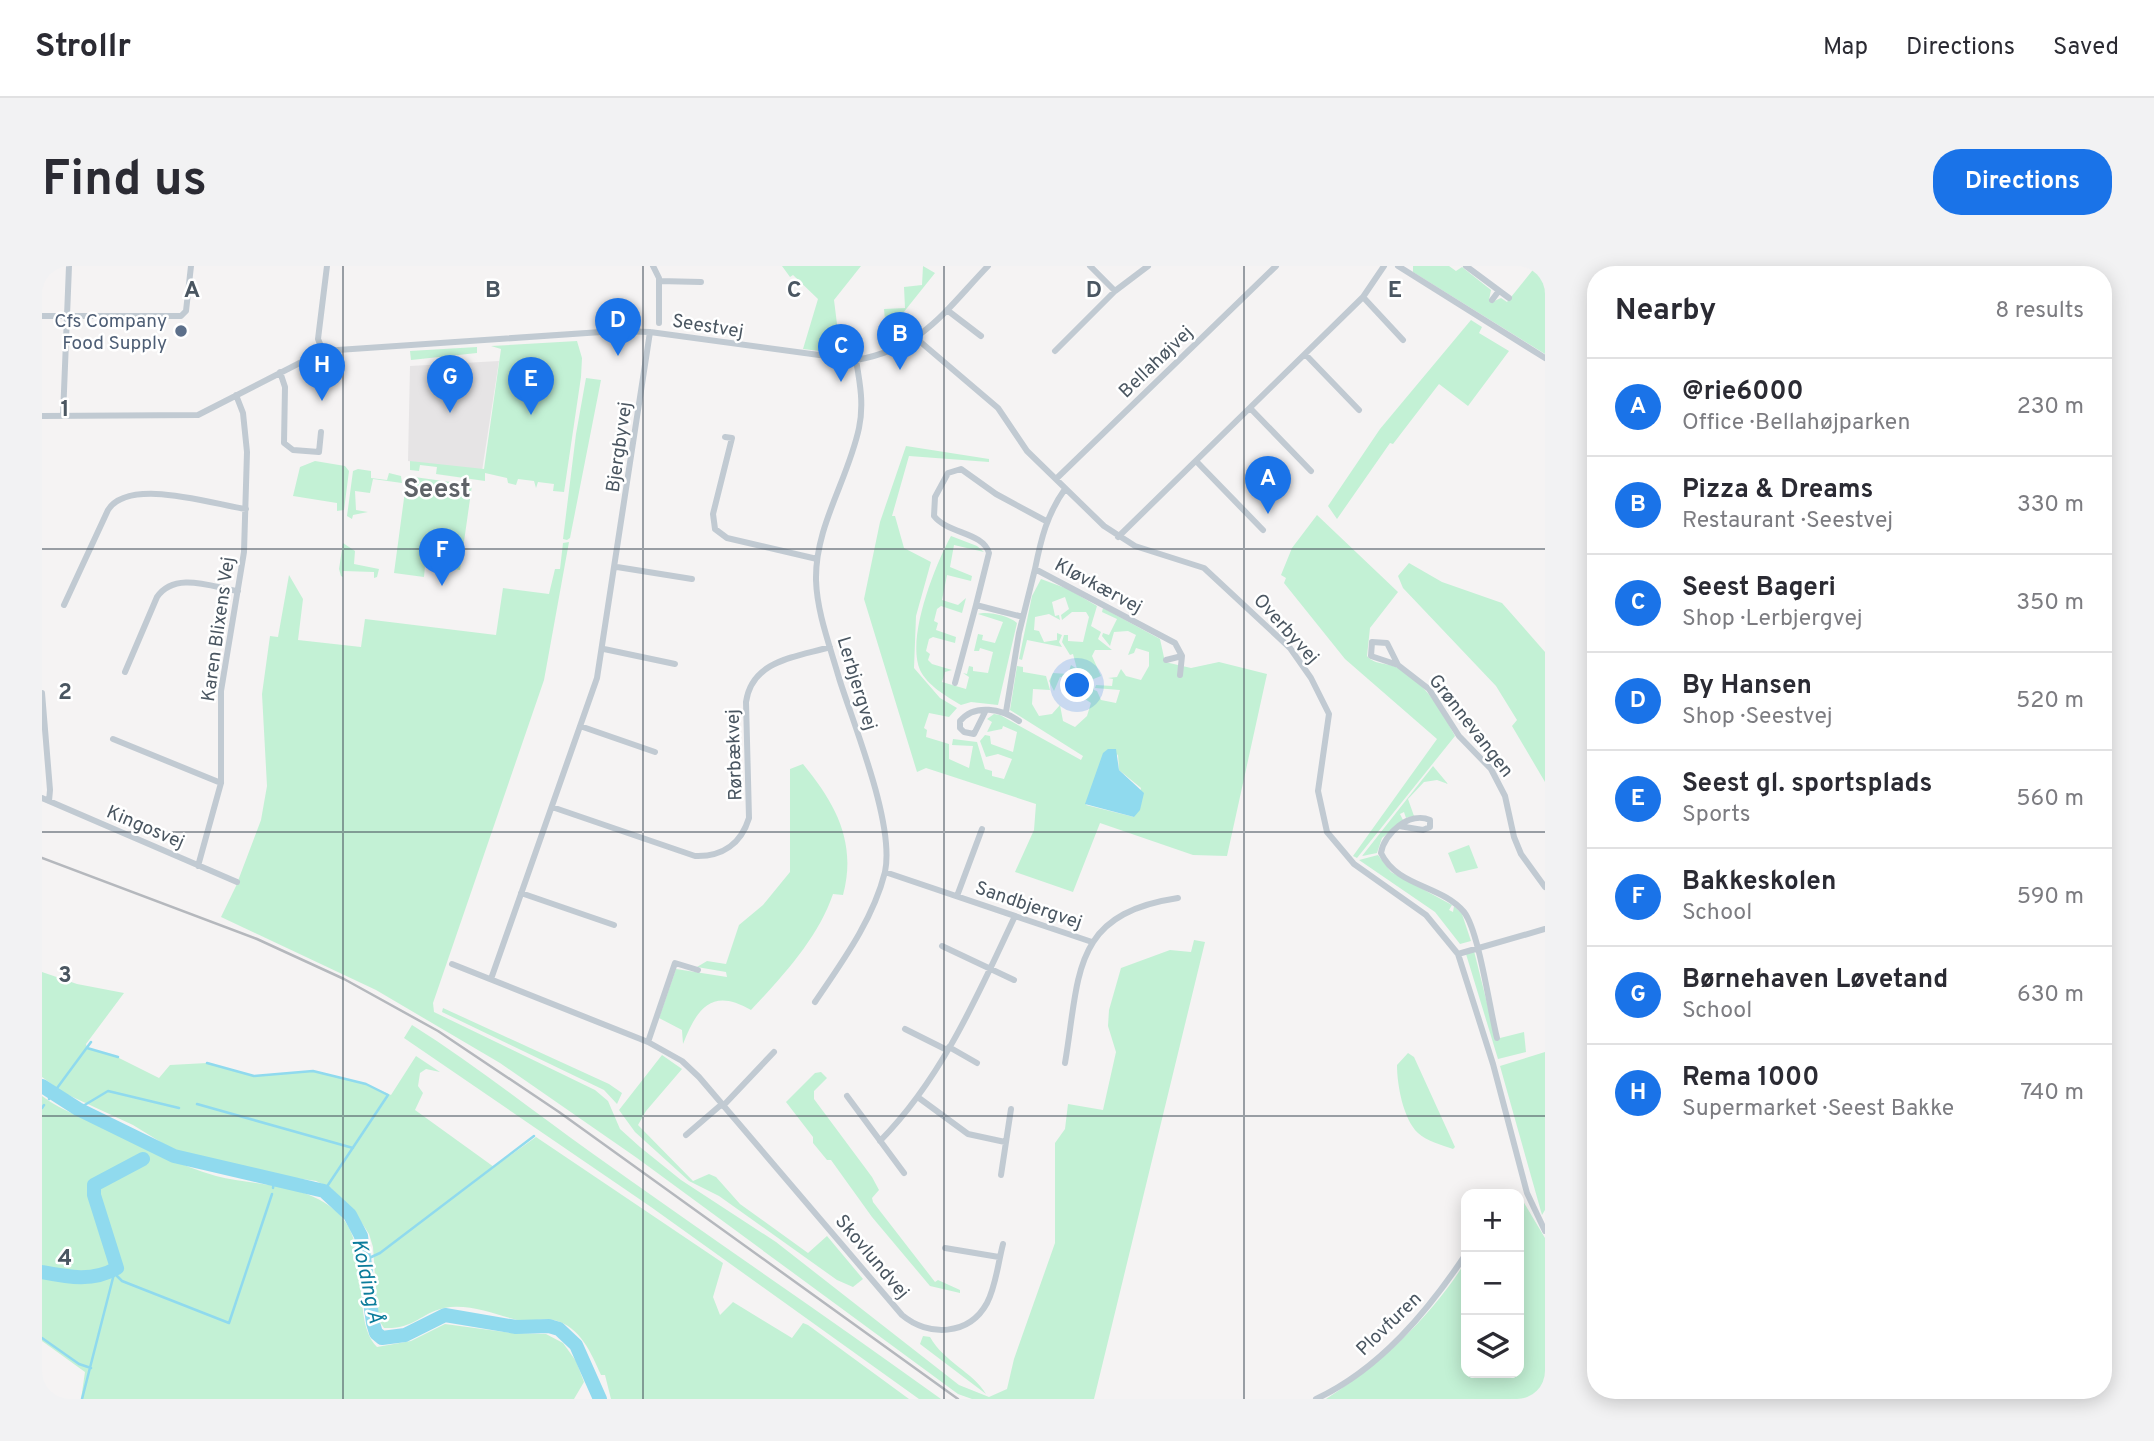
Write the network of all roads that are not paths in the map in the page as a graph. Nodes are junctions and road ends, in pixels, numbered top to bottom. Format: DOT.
graph roads {
  1 [pos="69,266"];
  2 [pos="191,266"];
  3 [pos="327,266"];
  4 [pos="653,266"];
  5 [pos="988,266"];
  6 [pos="1090,266"];
  7 [pos="1148,266"];
  8 [pos="1276,266"];
  9 [pos="1384,266"];
  10 [pos="1398,266"];
  11 [pos="1466,266"];
  12 [pos="1409,269"];
  13 [pos="659,281"];
  14 [pos="701,282"];
  15 [pos="1115,291"];
  16 [pos="1498,292"];
  17 [pos="1363,297"];
  18 [pos="1509,298"];
  19 [pos="1492,300"];
  20 [pos="947,310"];
  21 [pos="42,316"];
  22 [pos="67,317"];
  23 [pos="659,323"];
  24 [pos="650,332"];
  25 [pos="981,336"];
  26 [pos="917,339"];
  27 [pos="1404,340"];
  28 [pos="323,351"];
  29 [pos="1055,351"];
  30 [pos="1305,355"];
  31 [pos="1545,358"];
  32 [pos="856,360"];
  33 [pos="280,372"];
  34 [pos="236,395"];
  35 [pos="1251,408"];
  36 [pos="1359,410"];
  37 [pos="42,415"];
  38 [pos="63,416"];
  39 [pos="321,432"];
  40 [pos="725,437"];
  41 [pos="1196,461"];
  42 [pos="1311,471"];
  43 [pos="1056,479"];
  44 [pos="1065,489"];
  45 [pos="246,509"];
  46 [pos="1046,521"];
  47 [pos="1263,530"];
  48 [pos="1118,537"];
  49 [pos="817,559"];
  50 [pos="617,568"];
  51 [pos="1035,569"];
  52 [pos="692,579"];
  53 [pos="238,592"];
  54 [pos="64,605"];
  55 [pos="976,605"];
  56 [pos="1023,617"];
  57 [pos="830,647"];
  58 [pos="604,649"];
  59 [pos="1182,656"];
  60 [pos="1166,660"];
  61 [pos="675,664"];
  62 [pos="1398,666"];
  63 [pos="125,672"];
  64 [pos="1181,676"];
  65 [pos="955,683"];
  66 [pos="42,693"];
  67 [pos="986,710"];
  68 [pos="1006,712"];
  69 [pos="1019,721"];
  70 [pos="580,726"];
  71 [pos="113,739"];
  72 [pos="655,752"];
  73 [pos="221,783"];
  74 [pos="45,800"];
  75 [pos="552,807"];
  76 [pos="1399,827"];
  77 [pos="982,829"];
  78 [pos="198,866"];
  79 [pos="885,872"];
  80 [pos="237,882"];
  81 [pos="1545,887"];
  82 [pos="521,893"];
  83 [pos="957,896"];
  84 [pos="1178,898"];
  85 [pos="1015,916"];
  86 [pos="614,925"];
  87 [pos="1545,929"];
  88 [pos="1092,942"];
  89 [pos="942,946"];
  90 [pos="1476,948"];
  91 [pos="1458,954"];
  92 [pos="452,964"];
  93 [pos="990,968"];
  94 [pos="698,971"];
  95 [pos="491,979"];
  96 [pos="1014,980"];
  97 [pos="815,1002"];
  98 [pos="905,1029"];
  99 [pos="1497,1038"];
  100 [pos="648,1042"];
  101 [pos="948,1048"];
  102 [pos="774,1052"];
  103 [pos="977,1063"];
  104 [pos="1065,1063"];
  105 [pos="847,1096"];
  106 [pos="919,1098"];
  107 [pos="723,1105"];
  108 [pos="1010,1109"];
  109 [pos="686,1135"];
  110 [pos="880,1141"];
  111 [pos="1006,1142"];
  112 [pos="904,1173"];
  113 [pos="1001,1175"];
  114 [pos="1527,1193"];
  115 [pos="1524,1196"];
  116 [pos="1545,1231"];
  117 [pos="1003,1244"];
  118 [pos="945,1248"];
  119 [pos="999,1257"];
  120 [pos="1461,1262"];
  121 [pos="1316,1399"];
  1 -- 22 [label="street"];
  2 -- 22 [label="street"];
  3 -- 28 [label="street"];
  4 -- 13 [label="street"];
  5 -- 20 [label="street, Seestvej"];
  6 -- 15 [label="street"];
  7 -- 15 [label="street"];
  8 -- 43 [label="street, Bellahøjvej"];
  9 -- 17 [label="street"];
  10 -- 12 [label="street"];
  11 -- 16 [label="street"];
  12 -- 31 [label="street"];
  13 -- 14 [label="street"];
  13 -- 23 [label="street"];
  15 -- 29 [label="street"];
  16 -- 18 [label="street"];
  16 -- 19 [label="street"];
  17 -- 27 [label="street"];
  17 -- 30 [label="street"];
  20 -- 25 [label="street"];
  20 -- 26 [label="street, Seestvej"];
  21 -- 22 [label="street"];
  22 -- 38 [label="street"];
  24 -- 28 [label="street, Seestvej"];
  24 -- 32 [label="street, Seestvej"];
  24 -- 50 [label="street, Bjergbyvej"];
  26 -- 32 [label="street, Seestvej"];
  26 -- 43 [label="street, Overbyvej"];
  28 -- 33 [label="street"];
  30 -- 35 [label="street"];
  30 -- 36 [label="street"];
  32 -- 49 [label="street, Lerbjergvej"];
  33 -- 34 [label="street"];
  33 -- 39 [label="street"];
  34 -- 38 [label="street"];
  34 -- 45 [label="street, Karen Blixens Vej"];
  35 -- 41 [label="street"];
  35 -- 42 [label="street"];
  37 -- 38 [label="street"];
  40 -- 49 [label="street"];
  41 -- 47 [label="street"];
  41 -- 48 [label="street"];
  43 -- 44 [label="street, Overbyvej"];
  44 -- 46 [label="street, Kløvkærvej"];
  44 -- 48 [label="street, Overbyvej"];
  45 -- 53 [label="street, Karen Blixens Vej"];
  45 -- 54 [label="street"];
  46 -- 51 [label="street, Kløvkærvej"];
  46 -- 55 [label="street"];
  48 -- 91 [label="street, Overbyvej"];
  49 -- 57 [label="street, Lerbjergvej"];
  50 -- 52 [label="street"];
  50 -- 58 [label="street, Bjergbyvej"];
  51 -- 56 [label="street"];
  51 -- 59 [label="street, Kløvkærvej"];
  53 -- 63 [label="street"];
  53 -- 73 [label="street, Karen Blixens Vej"];
  55 -- 56 [label="street"];
  55 -- 65 [label="street"];
  56 -- 68 [label="street"];
  57 -- 75 [label="street, Rørbækvej"];
  57 -- 79 [label="street, Lerbjergvej"];
  58 -- 61 [label="street"];
  58 -- 70 [label="street, Bjergbyvej"];
  59 -- 60 [label="street"];
  59 -- 64 [label="street"];
  62 -- 62 [label="street, Grønnevangen"];
  62 -- 81 [label="street, Grønnevangen"];
  66 -- 74 [label="street"];
  67 -- 67 [label="street"];
  67 -- 68 [label="street"];
  68 -- 69 [label="street"];
  70 -- 72 [label="street"];
  70 -- 75 [label="street, Bjergbyvej"];
  71 -- 73 [label="street"];
  73 -- 78 [label="street, Karen Blixens Vej"];
  74 -- 78 [label="street, Kingosvej"];
  75 -- 82 [label="street, Bjergbyvej"];
  76 -- 90 [label="street"];
  77 -- 83 [label="street, Sandbjergvej"];
  78 -- 80 [label="street, Kingosvej"];
  79 -- 83 [label="street, Sandbjergvej"];
  79 -- 97 [label="street, Lerbjergvej"];
  82 -- 86 [label="street"];
  82 -- 95 [label="street, Bjergbyvej"];
  83 -- 85 [label="street, Sandbjergvej"];
  84 -- 88 [label="street, Sandbjergvej"];
  85 -- 88 [label="street, Sandbjergvej"];
  85 -- 93 [label="street"];
  87 -- 90 [label="street"];
  88 -- 104 [label="street, Sandbjergvej"];
  89 -- 93 [label="street"];
  90 -- 91 [label="street"];
  90 -- 99 [label="street"];
  91 -- 114 [label="street, Overbyvej"];
  92 -- 95 [label="street, Skovlundvej"];
  93 -- 96 [label="street"];
  93 -- 101 [label="street"];
  94 -- 100 [label="street"];
  95 -- 100 [label="street, Skovlundvej"];
  98 -- 101 [label="street"];
  100 -- 107 [label="street, Skovlundvej"];
  101 -- 103 [label="street"];
  101 -- 106 [label="street"];
  102 -- 107 [label="street"];
  105 -- 110 [label="street"];
  106 -- 110 [label="street"];
  106 -- 111 [label="street"];
  107 -- 109 [label="street"];
  107 -- 119 [label="street, Skovlundvej"];
  108 -- 111 [label="street"];
  110 -- 112 [label="street"];
  111 -- 113 [label="street"];
  114 -- 115 [label="street"];
  114 -- 116 [label="street, Overbyvej"];
  117 -- 119 [label="street, Skovlundvej"];
  118 -- 119 [label="street"];
  120 -- 121 [label="street, Plovfuren"];
}
